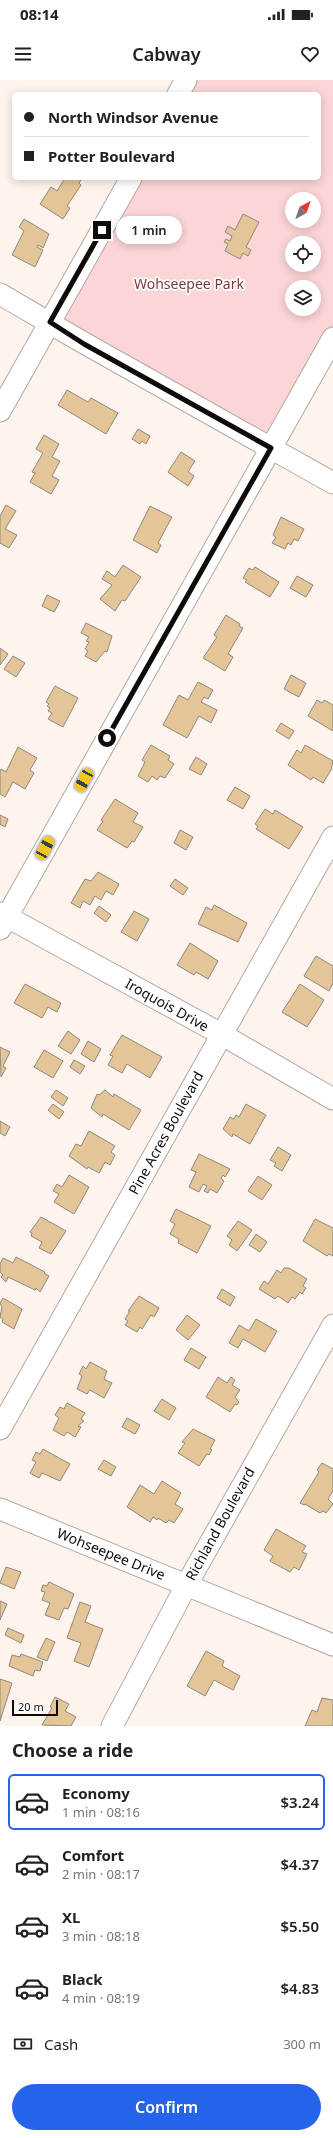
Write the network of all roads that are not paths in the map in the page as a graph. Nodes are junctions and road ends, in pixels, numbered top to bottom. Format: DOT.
graph roads {
  1 [pos="186,80"];
  2 [pos="179,92"];
  3 [pos="130,180"];
  4 [pos="0,294"];
  5 [pos="50,322"];
  6 [pos="333,338"];
  7 [pos="0,411"];
  8 [pos="271,448"];
  9 [pos="333,482"];
  10 [pos="333,837"];
  11 [pos="2,919"];
  12 [pos="221,1034"];
  13 [pos="333,1099"];
  14 [pos="333,1325"];
  15 [pos="0,1429"];
  16 [pos="0,1509"];
  17 [pos="186,1584"];
  18 [pos="333,1645"];
  19 [pos="112,1726"];
  1 -- 2 [label="street"];
  3 -- 5 [label="street"];
  4 -- 5 [label="street"];
  5 -- 7 [label="street"];
  5 -- 8 [label="street"];
  6 -- 8 [label="street"];
  8 -- 9 [label="street"];
  8 -- 11 [label="street"];
  10 -- 12 [label="street, Pine Acres Boulevard"];
  11 -- 12 [label="street, Iroquois Drive"];
  12 -- 13 [label="street, Iroquois Drive"];
  12 -- 15 [label="street, Pine Acres Boulevard"];
  14 -- 17 [label="street, Richland Boulevard"];
  16 -- 17 [label="street, Wohseepee Drive"];
  17 -- 18 [label="street, Wohseepee Drive"];
  17 -- 19 [label="street, Richland Boulevard"];
}
